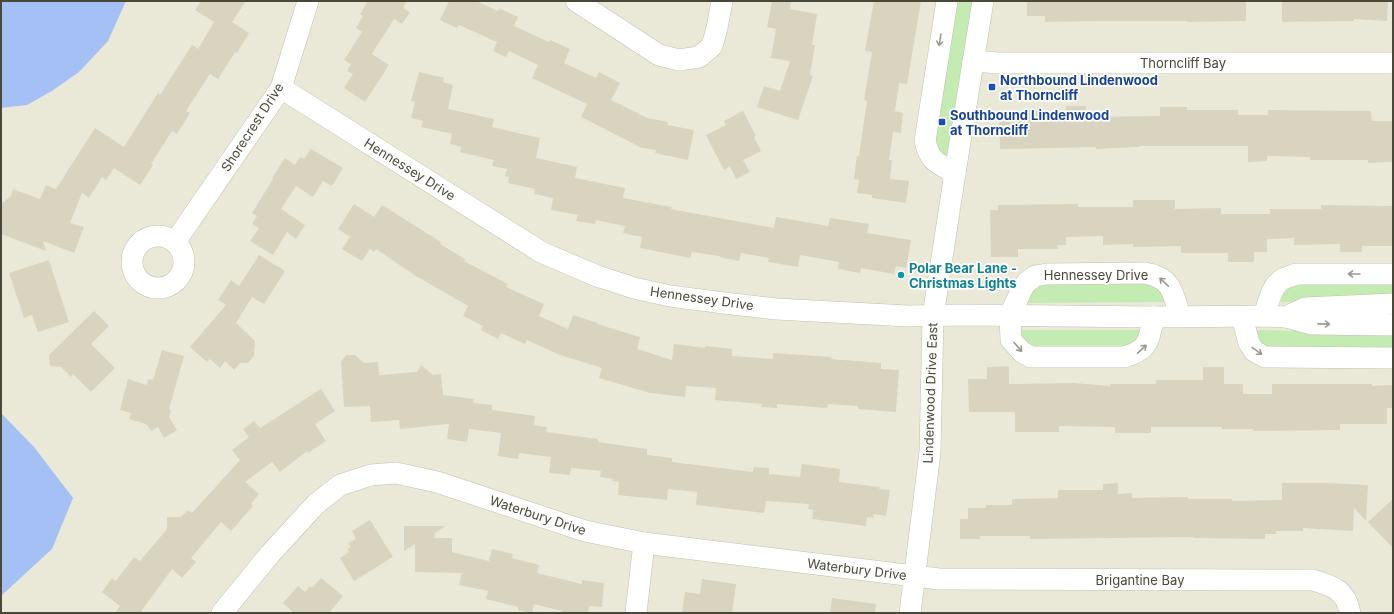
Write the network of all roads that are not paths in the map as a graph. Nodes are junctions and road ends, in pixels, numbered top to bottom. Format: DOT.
graph roads {
  1 [pos="308,1"];
  2 [pos="576,1"];
  3 [pos="722,1"];
  4 [pos="946,1"];
  5 [pos="983,1"];
  6 [pos="973,62"];
  7 [pos="1393,63"];
  8 [pos="280,88"];
  9 [pos="955,173"];
  10 [pos="175,242"];
  11 [pos="1393,274"];
  12 [pos="1393,304"];
  13 [pos="1010,315"];
  14 [pos="933,316"];
  15 [pos="1180,316"];
  16 [pos="1264,316"];
  17 [pos="1154,317"];
  18 [pos="1242,317"];
  19 [pos="1286,317"];
  20 [pos="1393,325"];
  21 [pos="1393,358"];
  22 [pos="644,543"];
  23 [pos="913,576"];
  24 [pos="222,613"];
  25 [pos="636,613"];
  26 [pos="910,613"];
  27 [pos="1350,613"];
  1 -- 8 [label="street, Shorecrest Drive"];
  2 -- 3 [label="street"];
  4 -- 9 [label="street, one-way"];
  5 -- 6 [label="street, Lindenwood Drive East"];
  6 -- 7 [label="street, Thorncliff Bay"];
  6 -- 9 [label="street, Lindenwood Drive East"];
  8 -- 10 [label="street, Shorecrest Drive"];
  8 -- 14 [label="street, Hennessey Drive"];
  9 -- 14 [label="street, Lindenwood Drive East"];
  11 -- 16 [label="street, one-way"];
  12 -- 19 [label="street, Hennessey Drive"];
  13 -- 14 [label="street, Hennessey Drive"];
  15 -- 13 [label="street, Hennessey Drive, one-way"];
  13 -- 17 [label="street, Hennessey Drive"];
  13 -- 17 [label="street, Hennessey Drive, one-way"];
  14 -- 23 [label="street, Lindenwood Drive East"];
  15 -- 17 [label="street, Hennessey Drive"];
  15 -- 18 [label="street, Hennessey Drive"];
  16 -- 18 [label="street, Hennessey Drive"];
  16 -- 19 [label="street, Hennessey Drive"];
  18 -- 21 [label="street, one-way"];
  19 -- 20 [label="street, Hennessey Drive, one-way"];
  22 -- 23 [label="street, Waterbury Drive"];
  22 -- 24 [label="street, Waterbury Drive"];
  22 -- 25 [label="street"];
  23 -- 26 [label="street, Lindenwood Drive East"];
  23 -- 27 [label="street, Brigantine Bay"];
}
